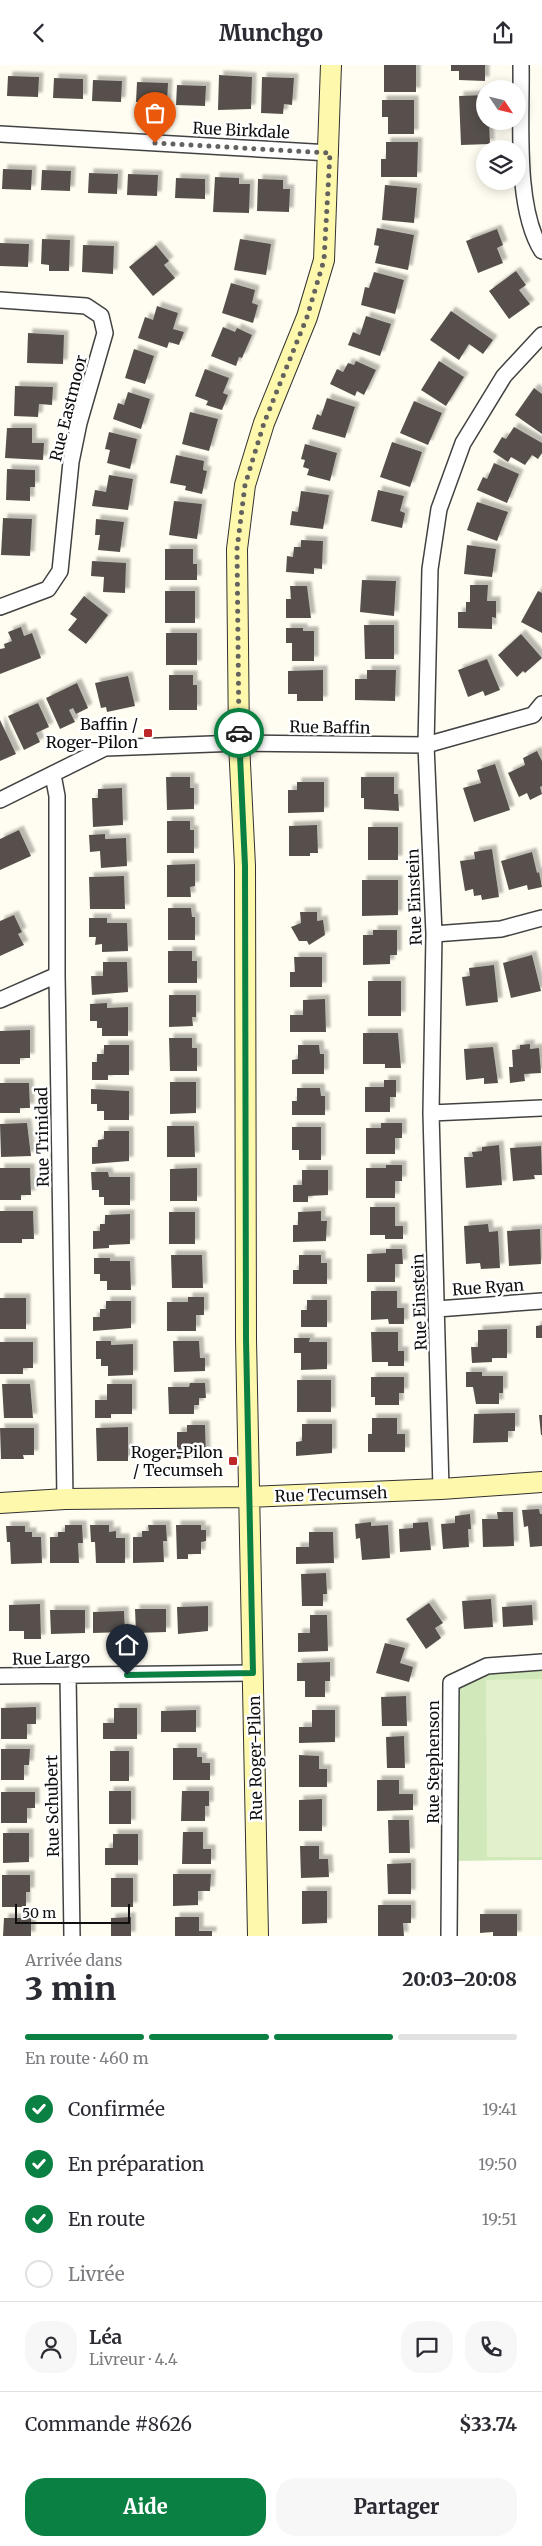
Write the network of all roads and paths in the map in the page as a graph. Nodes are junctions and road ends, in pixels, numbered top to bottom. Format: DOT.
graph roads {
  1 [pos="331,65"];
  2 [pos="521,65"];
  3 [pos="0,133"];
  4 [pos="330,153"];
  5 [pos="542,251"];
  6 [pos="0,301"];
  7 [pos="542,335"];
  8 [pos="0,607"];
  9 [pos="542,704"];
  10 [pos="239,743"];
  11 [pos="426,745"];
  12 [pos="54,775"];
  13 [pos="0,801"];
  14 [pos="542,918"];
  15 [pos="434,934"];
  16 [pos="57,975"];
  17 [pos="0,1000"];
  18 [pos="542,1108"];
  19 [pos="432,1113"];
  20 [pos="542,1301"];
  21 [pos="437,1309"];
  22 [pos="542,1481"];
  23 [pos="441,1489"];
  24 [pos="250,1497"];
  25 [pos="65,1499"];
  26 [pos="0,1503"];
  27 [pos="542,1662"];
  28 [pos="253,1673"];
  29 [pos="68,1675"];
  30 [pos="0,1676"];
  31 [pos="72,1936"];
  32 [pos="258,1936"];
  33 [pos="449,1936"];
  1 -- 4 [label="street, Rue Roger-Pilon"];
  2 -- 5 [label="street"];
  3 -- 4 [label="street, Rue Birkdale"];
  4 -- 10 [label="street, Rue Roger-Pilon"];
  6 -- 8 [label="street, Rue Eastmoor"];
  7 -- 11 [label="street, Rue Einstein"];
  9 -- 11 [label="street, Rue Baffin"];
  10 -- 11 [label="street, Rue Baffin"];
  10 -- 12 [label="street, Rue Baffin"];
  10 -- 24 [label="street, Rue Roger-Pilon"];
  11 -- 15 [label="street, Rue Einstein"];
  12 -- 13 [label="street, Rue Baffin"];
  12 -- 16 [label="street, Rue Trinidad"];
  14 -- 15 [label="street"];
  15 -- 19 [label="street, Rue Einstein"];
  16 -- 17 [label="street"];
  16 -- 25 [label="street, Rue Trinidad"];
  18 -- 19 [label="street"];
  19 -- 21 [label="street, Rue Einstein"];
  20 -- 21 [label="street, Rue Ryan"];
  21 -- 23 [label="street, Rue Einstein"];
  22 -- 23 [label="street, Rue Tecumseh"];
  23 -- 24 [label="street, Rue Tecumseh"];
  24 -- 25 [label="street, Rue Tecumseh"];
  24 -- 28 [label="street, Rue Roger-Pilon"];
  25 -- 26 [label="street, Rue Tecumseh"];
  27 -- 33 [label="street, Rue Stephenson"];
  28 -- 29 [label="street, Rue Largo"];
  28 -- 32 [label="street, Rue Roger-Pilon"];
  29 -- 30 [label="street, Rue Largo"];
  29 -- 31 [label="street, Rue Schubert"];
}
